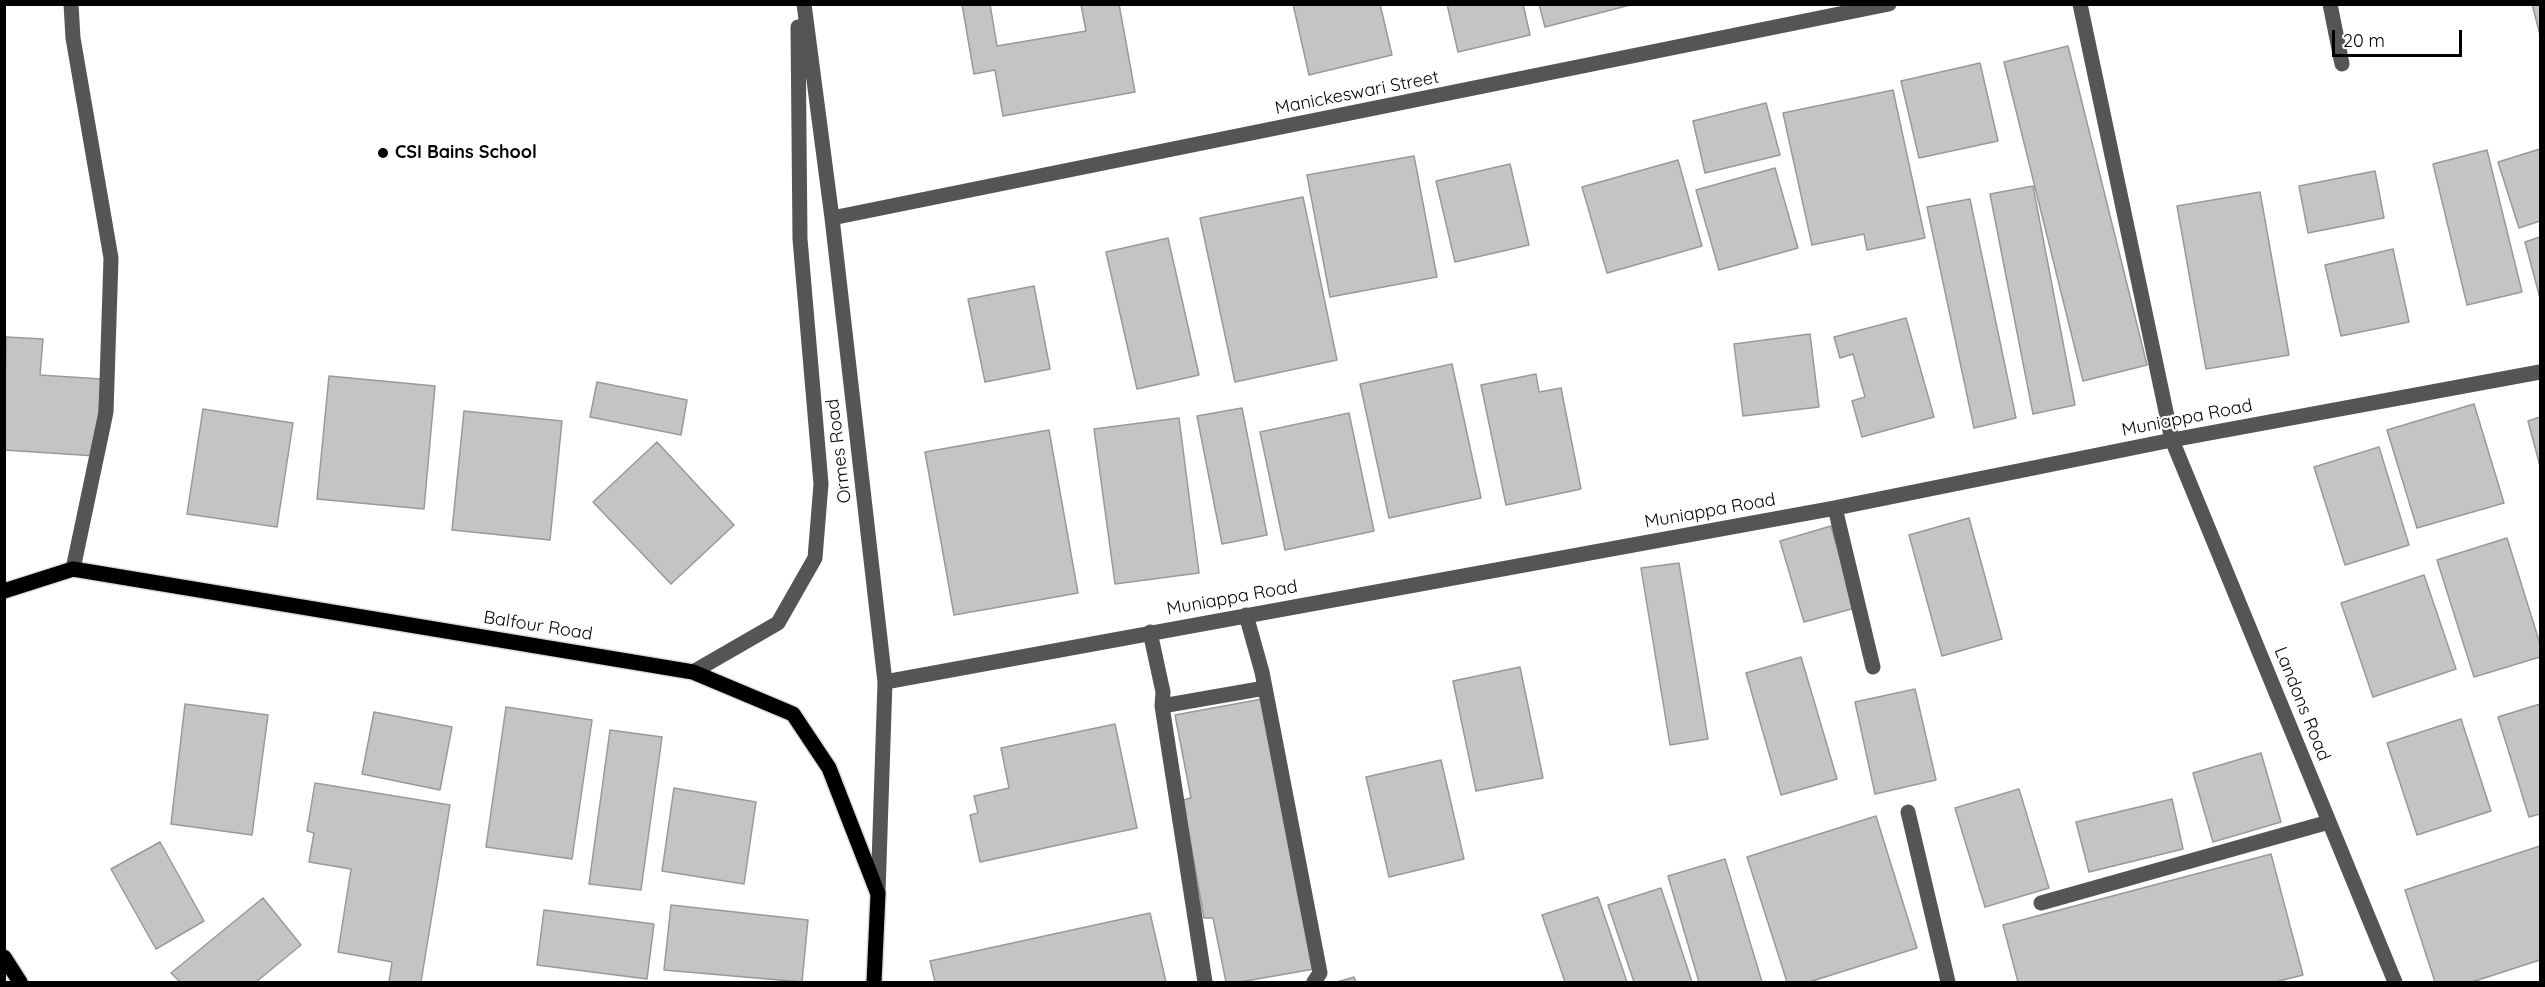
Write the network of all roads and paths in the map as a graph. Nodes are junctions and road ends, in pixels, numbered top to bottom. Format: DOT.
graph roads {
  1 [pos="71,4"];
  2 [pos="796,4"];
  3 [pos="804,4"];
  4 [pos="1889,4"];
  5 [pos="2080,4"];
  6 [pos="2330,4"];
  7 [pos="2342,64"];
  8 [pos="832,218"];
  9 [pos="2541,372"];
  10 [pos="2172,440"];
  11 [pos="1835,508"];
  12 [pos="73,568"];
  13 [pos="4,591"];
  14 [pos="1246,615"];
  15 [pos="1150,632"];
  16 [pos="1873,667"];
  17 [pos="693,672"];
  18 [pos="885,682"];
  19 [pos="1265,688"];
  20 [pos="1162,706"];
  21 [pos="1908,812"];
  22 [pos="2329,822"];
  23 [pos="878,894"];
  24 [pos="2041,903"];
  25 [pos="5,957"];
  26 [pos="20,982"];
  27 [pos="874,982"];
  28 [pos="1206,982"];
  29 [pos="1314,982"];
  30 [pos="1948,982"];
  31 [pos="2396,982"];
  1 -- 12 [label="street"];
  2 -- 17 [label="street, Ormes Road"];
  3 -- 8 [label="street, Ormes Road"];
  4 -- 8 [label="street, Manickeswari Street"];
  5 -- 10 [label="street, Landons Road"];
  6 -- 7 [label="street"];
  8 -- 18 [label="street, Ormes Road"];
  9 -- 10 [label="street, Muniappa Road"];
  10 -- 11 [label="street, Muniappa Road"];
  10 -- 22 [label="street, Landons Road"];
  11 -- 14 [label="street, Muniappa Road"];
  11 -- 16 [label="street"];
  12 -- 13 [label="main road"];
  12 -- 17 [label="main road, Balfour Road"];
  14 -- 15 [label="street, Muniappa Road"];
  14 -- 19 [label="street"];
  15 -- 18 [label="street, Muniappa Road"];
  15 -- 20 [label="street"];
  17 -- 23 [label="main road, Balfour Road"];
  18 -- 23 [label="street, Ormes Road"];
  19 -- 20 [label="street"];
  19 -- 29 [label="street"];
  20 -- 28 [label="street"];
  21 -- 30 [label="street"];
  22 -- 24 [label="street"];
  22 -- 31 [label="street, Landons Road"];
  23 -- 27 [label="main road"];
  25 -- 26 [label="main road"];
}
